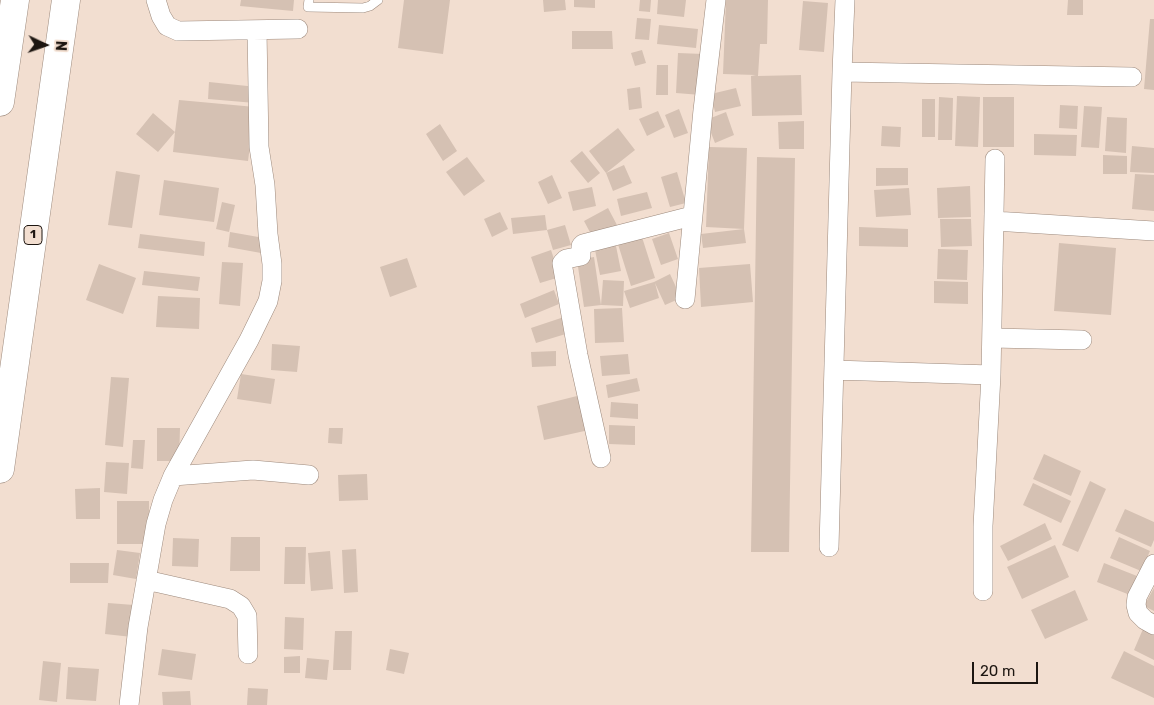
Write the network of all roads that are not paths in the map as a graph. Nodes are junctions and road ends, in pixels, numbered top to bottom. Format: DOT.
graph roads {
  1 [pos="15,0"];
  2 [pos="66,0"];
  3 [pos="156,0"];
  4 [pos="309,0"];
  5 [pos="378,0"];
  6 [pos="716,0"];
  7 [pos="846,0"];
  8 [pos="298,29"];
  9 [pos="258,30"];
  10 [pos="842,72"];
  11 [pos="1132,77"];
  12 [pos="0,102"];
  13 [pos="995,159"];
  14 [pos="692,216"];
  15 [pos="994,221"];
  16 [pos="1154,231"];
  17 [pos="685,299"];
  18 [pos="992,338"];
  19 [pos="1082,340"];
  20 [pos="834,370"];
  21 [pos="991,375"];
  22 [pos="600,458"];
  23 [pos="0,469"];
  24 [pos="309,475"];
  25 [pos="173,476"];
  26 [pos="829,547"];
  27 [pos="1154,564"];
  28 [pos="146,580"];
  29 [pos="983,591"];
  30 [pos="1154,625"];
  31 [pos="248,654"];
  32 [pos="129,705"];
  1 -- 12 [label="highway"];
  2 -- 23 [label="highway, 1"];
  3 -- 9 [label="street"];
  4 -- 5 [label="lane"];
  6 -- 14 [label="street"];
  7 -- 10 [label="street"];
  8 -- 9 [label="street"];
  9 -- 25 [label="street"];
  10 -- 11 [label="street"];
  10 -- 20 [label="street"];
  13 -- 15 [label="street"];
  14 -- 17 [label="street"];
  14 -- 22 [label="street"];
  15 -- 16 [label="street"];
  15 -- 18 [label="street"];
  18 -- 19 [label="street"];
  18 -- 21 [label="street"];
  20 -- 21 [label="street"];
  20 -- 26 [label="street"];
  21 -- 29 [label="street"];
  24 -- 25 [label="street"];
  25 -- 28 [label="street"];
  27 -- 30 [label="street"];
  28 -- 31 [label="street"];
  28 -- 32 [label="street"];
}
